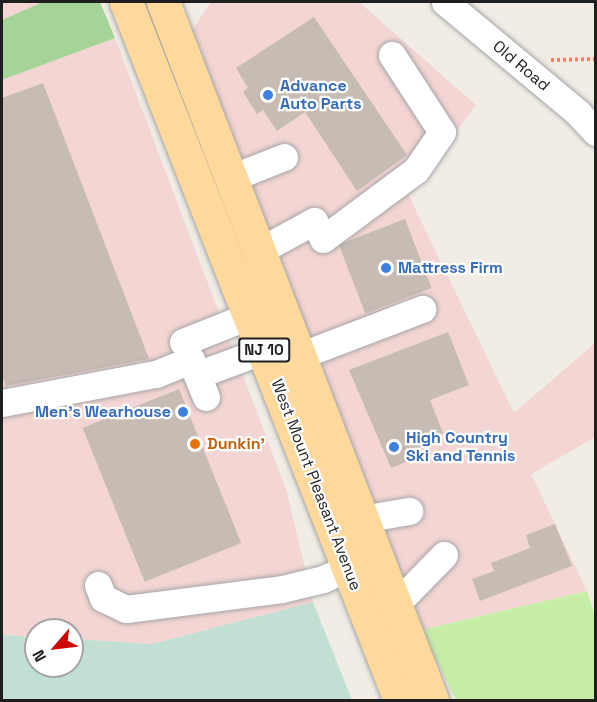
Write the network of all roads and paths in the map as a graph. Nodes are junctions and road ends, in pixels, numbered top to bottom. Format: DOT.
graph roads {
  1 [pos="126,2"];
  2 [pos="163,2"];
  3 [pos="445,2"];
  4 [pos="392,55"];
  5 [pos="596,132"];
  6 [pos="284,158"];
  7 [pos="231,178"];
  8 [pos="259,251"];
  9 [pos="422,309"];
  10 [pos="251,315"];
  11 [pos="183,342"];
  12 [pos="264,351"];
  13 [pos="299,356"];
  14 [pos="2,404"];
  15 [pos="409,511"];
  16 [pos="362,519"];
  17 [pos="444,555"];
  18 [pos="348,568"];
  19 [pos="98,585"];
  20 [pos="395,605"];
  21 [pos="400,700"];
  22 [pos="432,700"];
  1 -- 10 [label="main road, West Mount Pleasant Avenue / NJ 10"];
  2 -- 7 [label="main road, West Mount Pleasant Avenue / NJ 10"];
  3 -- 5 [label="street, Old Road"];
  4 -- 8 [label="street"];
  6 -- 7 [label="street"];
  7 -- 8 [label="main road, West Mount Pleasant Avenue / NJ 10"];
  8 -- 13 [label="main road, West Mount Pleasant Avenue / NJ 10"];
  9 -- 13 [label="street"];
  10 -- 11 [label="street"];
  10 -- 12 [label="main road, West Mount Pleasant Avenue / NJ 10"];
  12 -- 14 [label="street"];
  12 -- 18 [label="main road, West Mount Pleasant Avenue / NJ 10"];
  13 -- 16 [label="main road, West Mount Pleasant Avenue / NJ 10"];
  15 -- 16 [label="street"];
  16 -- 20 [label="main road, West Mount Pleasant Avenue / NJ 10"];
  17 -- 20 [label="street"];
  18 -- 19 [label="street"];
  18 -- 21 [label="main road, West Mount Pleasant Avenue / NJ 10"];
  20 -- 22 [label="main road, West Mount Pleasant Avenue / NJ 10"];
}
